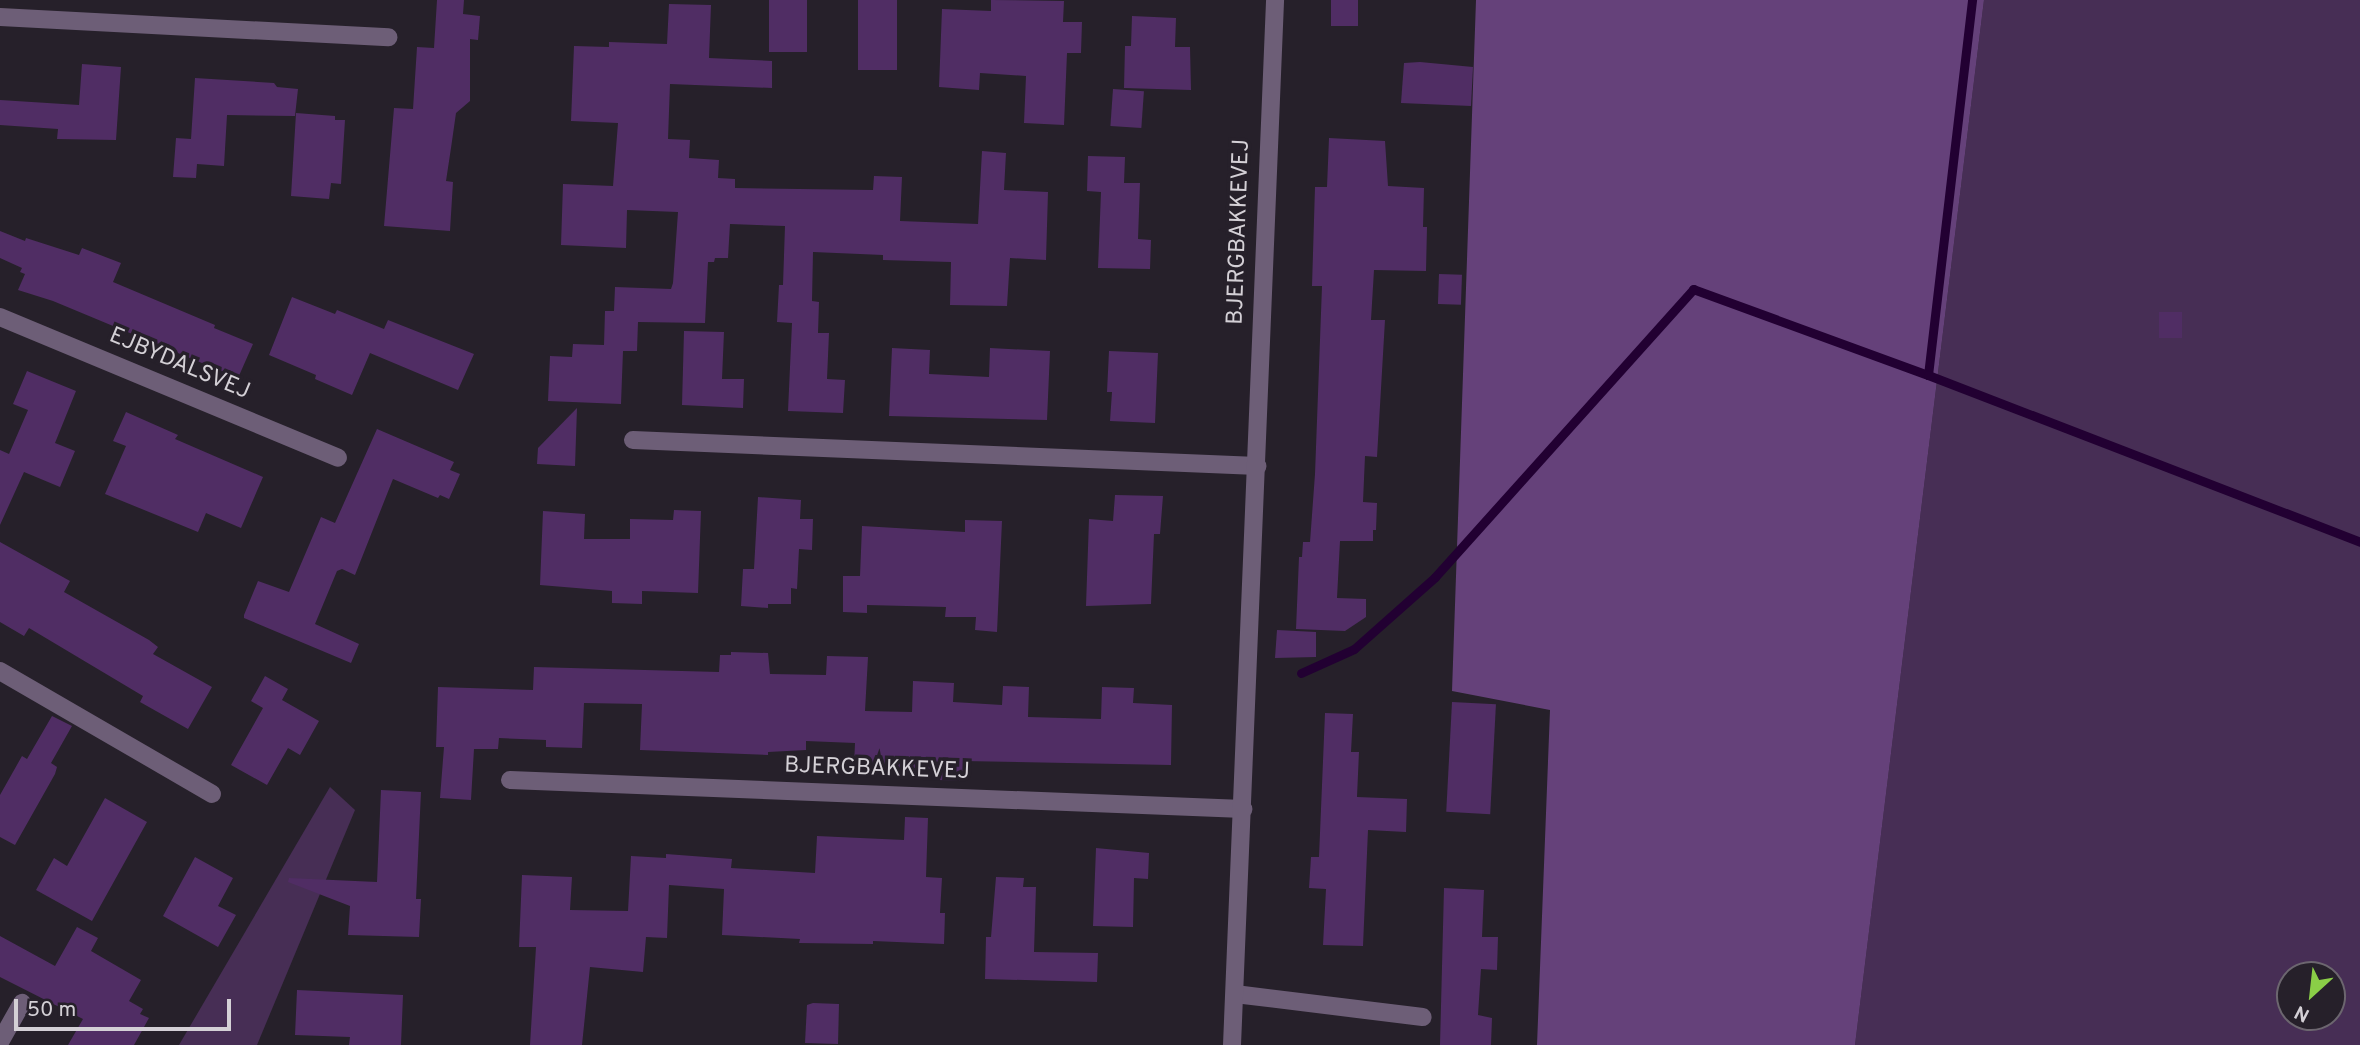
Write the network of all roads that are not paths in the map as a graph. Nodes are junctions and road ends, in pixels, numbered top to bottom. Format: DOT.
graph roads {
  1 [pos="1275,0"];
  2 [pos="0,17"];
  3 [pos="388,37"];
  4 [pos="0,317"];
  5 [pos="633,440"];
  6 [pos="338,458"];
  7 [pos="1257,466"];
  8 [pos="0,671"];
  9 [pos="510,780"];
  10 [pos="212,794"];
  11 [pos="1243,809"];
  12 [pos="1235,993"];
  13 [pos="22,1003"];
  14 [pos="1423,1017"];
  15 [pos="0,1041"];
  16 [pos="1232,1045"];
  1 -- 7 [label="street, BJERGBAKKEVEJ"];
  2 -- 3 [label="street"];
  4 -- 6 [label="street, EJBYDALSVEJ"];
  5 -- 7 [label="street"];
  7 -- 11 [label="street, BJERGBAKKEVEJ"];
  8 -- 10 [label="street"];
  9 -- 11 [label="street, BJERGBAKKEVEJ"];
  11 -- 12 [label="street, BJERGBAKKEVEJ"];
  12 -- 14 [label="street"];
  12 -- 16 [label="street, BJERGBAKKEVEJ"];
  13 -- 15 [label="street"];
}
